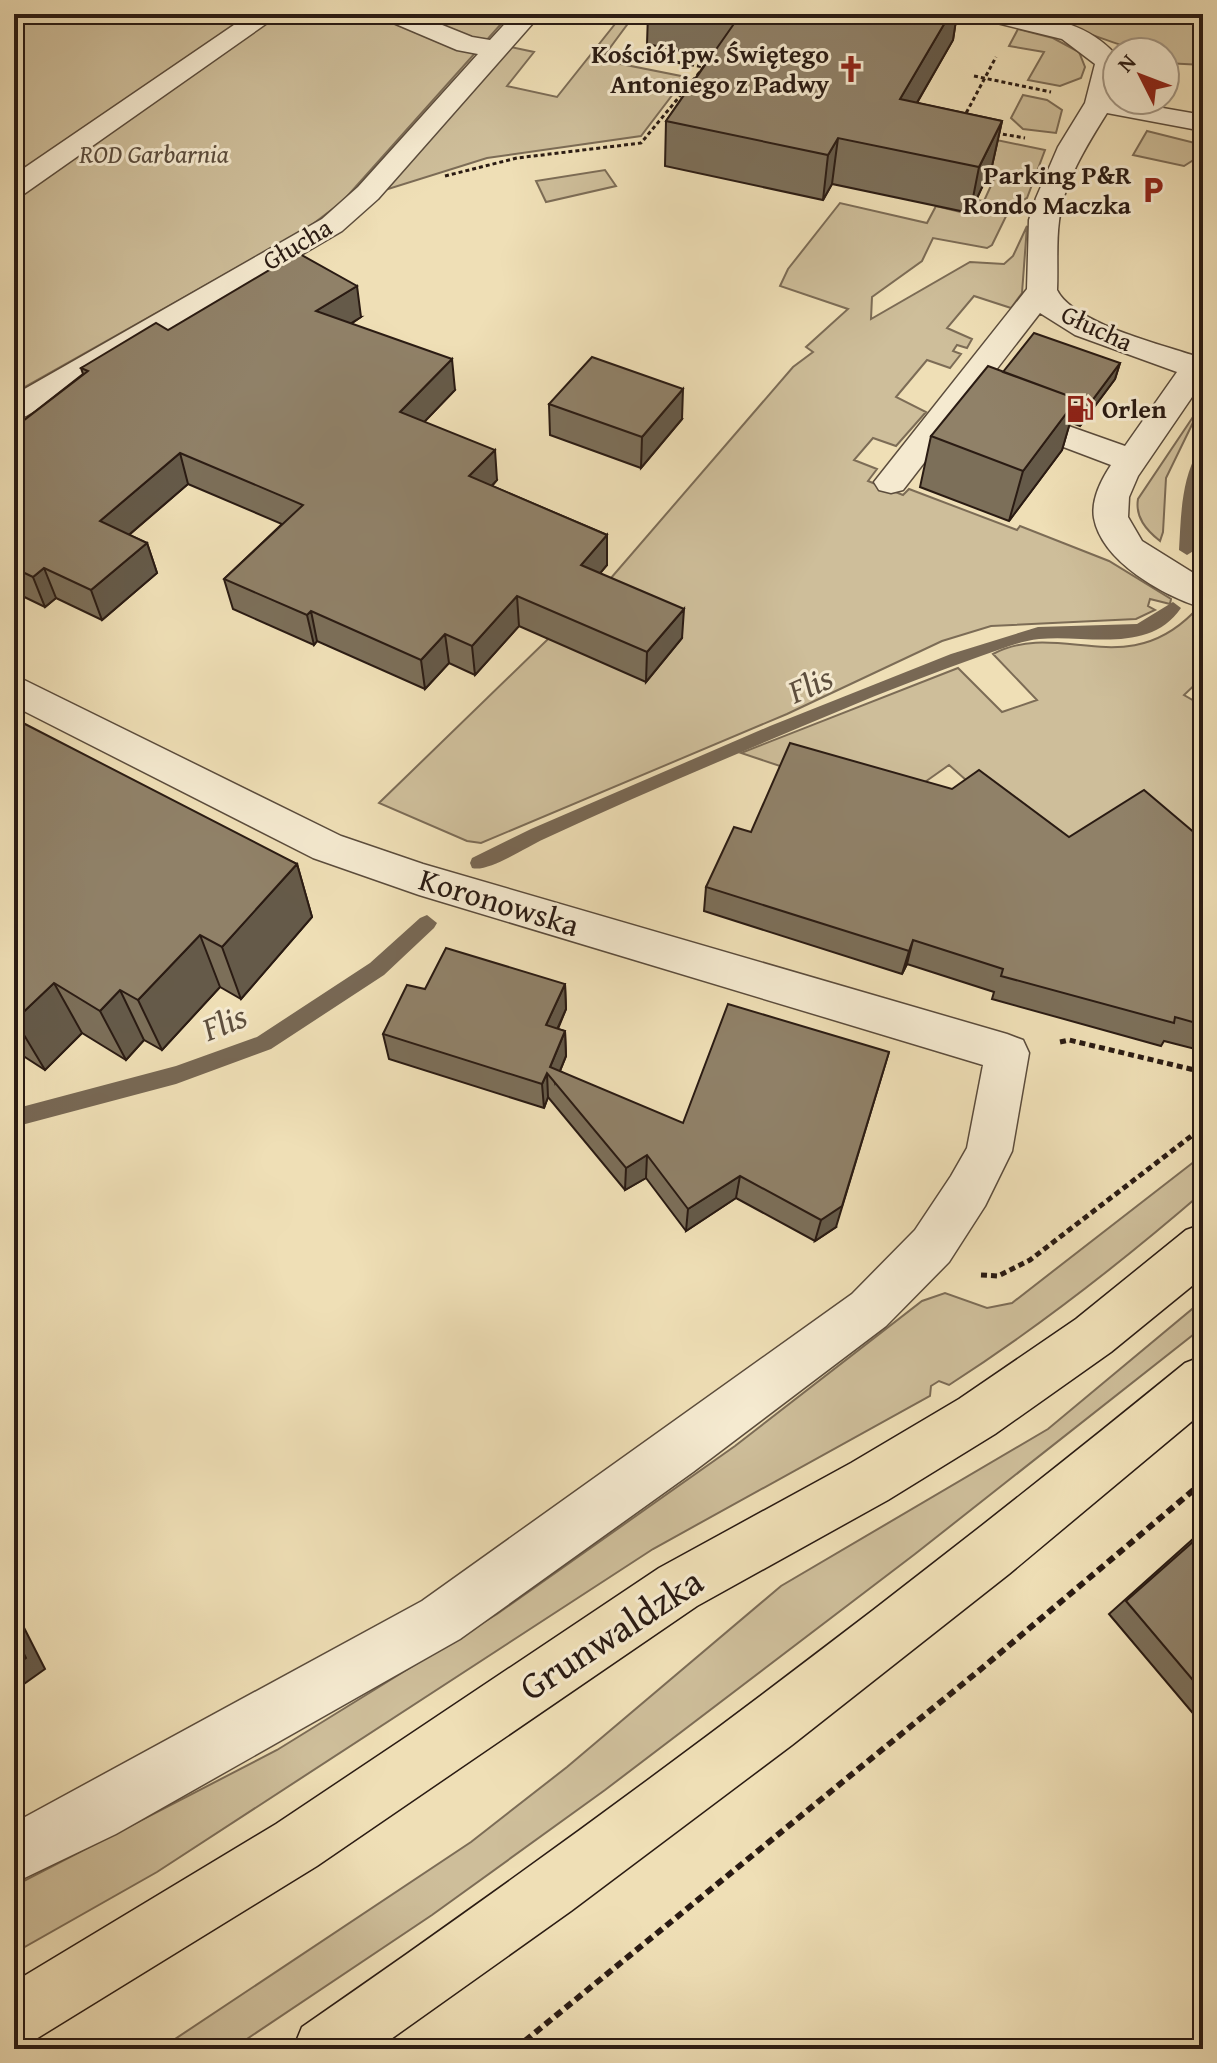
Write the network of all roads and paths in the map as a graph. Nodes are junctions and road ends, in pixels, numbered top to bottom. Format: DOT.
graph roads {
  1 [pos="267,14"];
  2 [pos="393,14"];
  3 [pos="528,14"];
  4 [pos="1003,16"];
  5 [pos="595,48"];
  6 [pos="496,49"];
  7 [pos="974,76"];
  8 [pos="985,77"];
  9 [pos="1099,103"];
  10 [pos="1203,123"];
  11 [pos="960,126"];
  12 [pos="988,131"];
  13 [pos="1072,147"];
  14 [pos="442,177"];
  15 [pos="14,188"];
  16 [pos="1042,290"];
  17 [pos="1200,366"];
  18 [pos="961,397"];
  19 [pos="14,409"];
  20 [pos="1131,460"];
  21 [pos="891,482"];
  22 [pos="1203,595"];
  23 [pos="14,689"];
  24 [pos="1069,1040"];
  25 [pos="1203,1072"];
  26 [pos="1202,1130"];
  27 [pos="1203,1246"];
  28 [pos="975,1273"];
  29 [pos="1203,1380"];
  30 [pos="1203,1482"];
  31 [pos="14,1854"];
  32 [pos="14,2017"];
  33 [pos="324,2049"];
  34 [pos="515,2049"];
  1 -- 15 [label="street"];
  2 -- 6 [label="street"];
  3 -- 6 [label="street, Głucha"];
  4 -- 8 [label="path"];
  4 -- 9 [label="street, Głucha"];
  5 -- 14 [label="path"];
  6 -- 19 [label="street, Głucha"];
  7 -- 8 [label="path"];
  8 -- 9 [label="path"];
  8 -- 11 [label="path"];
  9 -- 10 [label="street"];
  9 -- 13 [label="street, Głucha"];
  12 -- 13 [label="path"];
  13 -- 16 [label="street, Głucha"];
  16 -- 17 [label="street, Głucha"];
  16 -- 18 [label="street"];
  17 -- 20 [label="street"];
  18 -- 20 [label="street"];
  18 -- 21 [label="street"];
  20 -- 22 [label="street"];
  23 -- 31 [label="street, Koronowska"];
  24 -- 25 [label="path"];
  26 -- 28 [label="path"];
  27 -- 32 [label="main road, Grunwaldzka"];
  29 -- 33 [label="main road"];
  30 -- 34 [label="path"];
}
